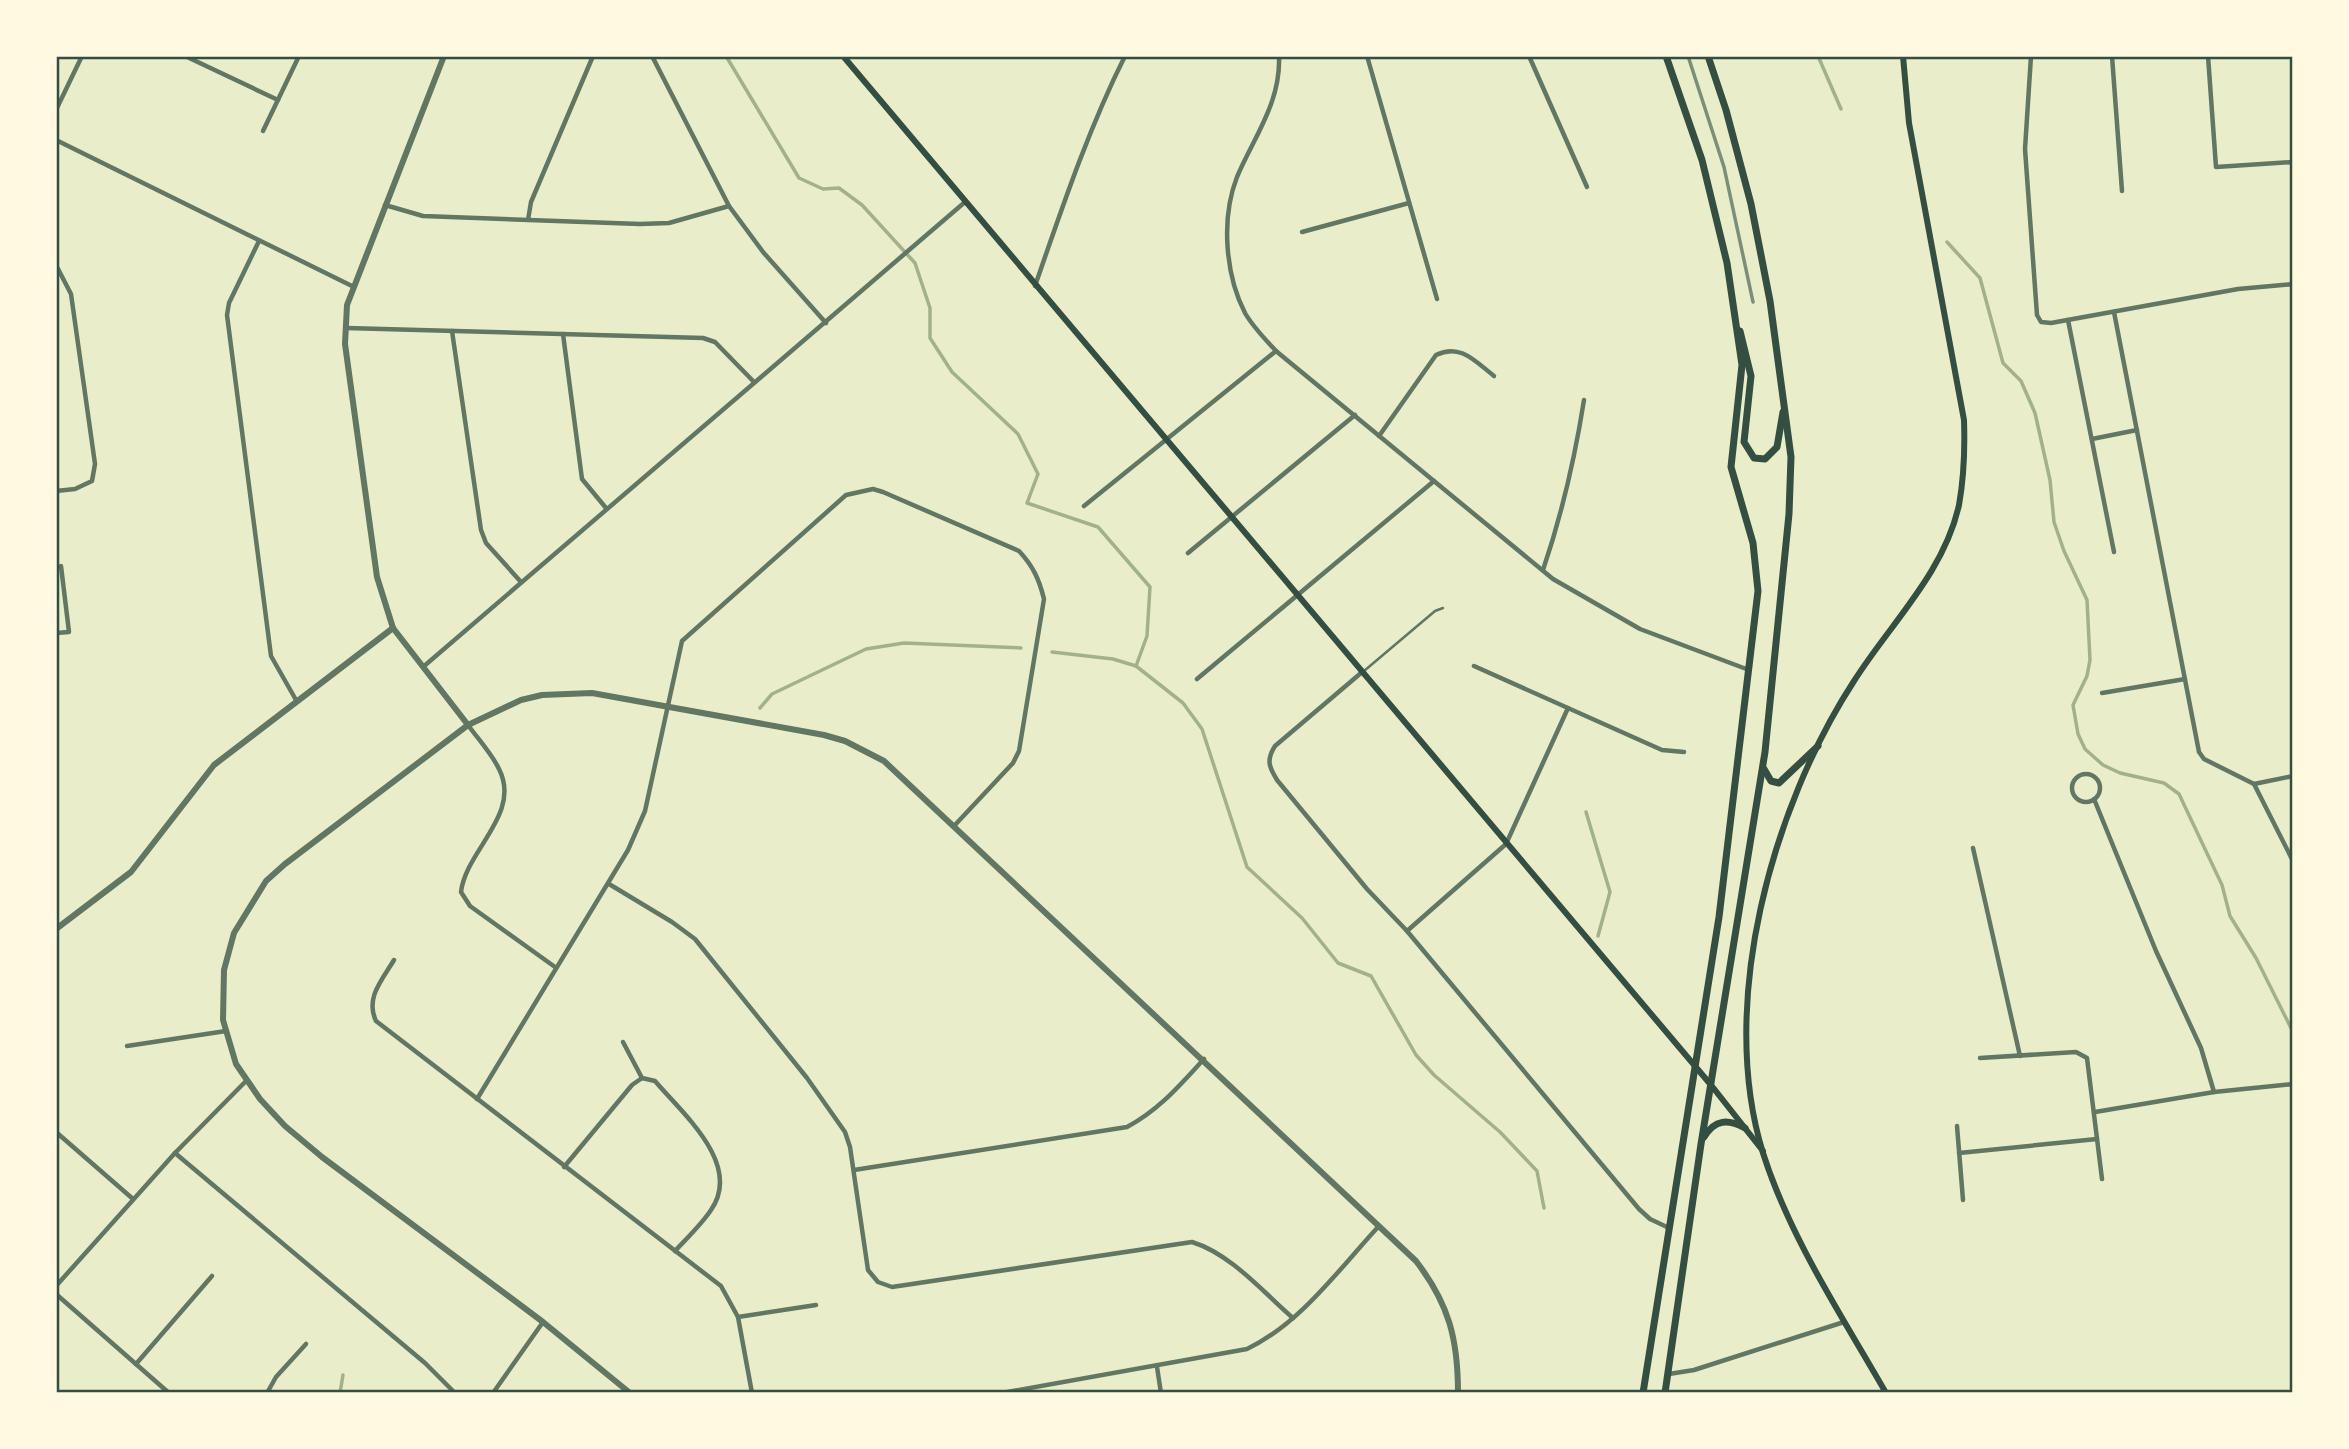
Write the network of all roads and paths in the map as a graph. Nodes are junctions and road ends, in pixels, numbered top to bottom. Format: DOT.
graph roads {
  1 [pos="82,56"];
  2 [pos="299,56"];
  3 [pos="444,56"];
  4 [pos="593,56"];
  5 [pos="652,56"];
  6 [pos="843,56"];
  7 [pos="1125,56"];
  8 [pos="1279,56"];
  9 [pos="1367,56"];
  10 [pos="1529,56"];
  11 [pos="1666,56"];
  12 [pos="1707,56"];
  13 [pos="1903,56"];
  14 [pos="2031,56"];
  15 [pos="2112,56"];
  16 [pos="2208,56"];
  17 [pos="188,57"];
  18 [pos="278,100"];
  19 [pos="56,110"];
  20 [pos="263,131"];
  21 [pos="56,139"];
  22 [pos="2293,162"];
  23 [pos="1587,187"];
  24 [pos="2122,191"];
  25 [pos="965,202"];
  26 [pos="1409,203"];
  27 [pos="385,205"];
  28 [pos="729,206"];
  29 [pos="528,220"];
  30 [pos="1302,233"];
  31 [pos="259,241"];
  32 [pos="56,265"];
  33 [pos="2293,284"];
  34 [pos="1035,286"];
  35 [pos="354,287"];
  36 [pos="1437,299"];
  37 [pos="1735,312"];
  38 [pos="2114,312"];
  39 [pos="2068,320"];
  40 [pos="826,323"];
  41 [pos="345,328"];
  42 [pos="452,331"];
  43 [pos="563,334"];
  44 [pos="1276,351"];
  45 [pos="1494,376"];
  46 [pos="754,382"];
  47 [pos="1784,397"];
  48 [pos="1584,400"];
  49 [pos="1355,415"];
  50 [pos="2137,430"];
  51 [pos="1379,436"];
  52 [pos="2092,439"];
  53 [pos="1166,442"];
  54 [pos="1434,481"];
  55 [pos="56,491"];
  56 [pos="1084,506"];
  57 [pos="606,508"];
  58 [pos="1231,518"];
  59 [pos="2114,552"];
  60 [pos="1188,553"];
  61 [pos="61,566"];
  62 [pos="1543,570"];
  63 [pos="521,582"];
  64 [pos="1296,596"];
  65 [pos="1443,608"];
  66 [pos="393,628"];
  67 [pos="56,634"];
  68 [pos="1474,666"];
  69 [pos="423,667"];
  70 [pos="1750,671"];
  71 [pos="1361,673"];
  72 [pos="1197,679"];
  73 [pos="2185,679"];
  74 [pos="2102,693"];
  75 [pos="296,700"];
  76 [pos="667,704"];
  77 [pos="1568,708"];
  78 [pos="468,725"];
  79 [pos="1818,746"];
  80 [pos="1684,752"];
  81 [pos="1763,765"];
  82 [pos="2293,776"];
  83 [pos="2254,784"];
  84 [pos="2094,799"];
  85 [pos="954,825"];
  86 [pos="1506,844"];
  87 [pos="1973,848"];
  88 [pos="2293,861"];
  89 [pos="609,884"];
  90 [pos="56,929"];
  91 [pos="1407,931"];
  92 [pos="394,960"];
  93 [pos="555,967"];
  94 [pos="226,1031"];
  95 [pos="623,1042"];
  96 [pos="127,1046"];
  97 [pos="2020,1056"];
  98 [pos="1980,1058"];
  99 [pos="1204,1059"];
  100 [pos="1695,1069"];
  101 [pos="642,1078"];
  102 [pos="246,1081"];
  103 [pos="2293,1084"];
  104 [pos="1711,1086"];
  105 [pos="2214,1092"];
  106 [pos="477,1099"];
  107 [pos="2095,1112"];
  108 [pos="1957,1126"];
  109 [pos="1745,1128"];
  110 [pos="56,1132"];
  111 [pos="2097,1139"];
  112 [pos="1701,1143"];
  113 [pos="1763,1151"];
  114 [pos="175,1153"];
  115 [pos="1959,1153"];
  116 [pos="564,1167"];
  117 [pos="853,1170"];
  118 [pos="2102,1179"];
  119 [pos="133,1199"];
  120 [pos="1962,1200"];
  121 [pos="1379,1226"];
  122 [pos="1670,1228"];
  123 [pos="675,1251"];
  124 [pos="212,1276"];
  125 [pos="56,1286"];
  126 [pos="56,1294"];
  127 [pos="816,1305"];
  128 [pos="738,1317"];
  129 [pos="1293,1318"];
  130 [pos="1845,1321"];
  131 [pos="543,1322"];
  132 [pos="306,1344"];
  133 [pos="136,1364"];
  134 [pos="1157,1367"];
  135 [pos="1668,1374"];
  136 [pos="169,1393"];
  137 [pos="267,1393"];
  138 [pos="455,1393"];
  139 [pos="493,1393"];
  140 [pos="630,1393"];
  141 [pos="752,1393"];
  142 [pos="1002,1393"];
  143 [pos="1161,1393"];
  144 [pos="1458,1393"];
  145 [pos="1643,1393"];
  146 [pos="1665,1393"];
  147 [pos="1886,1393"];
  1 -- 19 [label="street"];
  2 -- 18 [label="street"];
  3 -- 27 [label="street"];
  4 -- 29 [label="street"];
  5 -- 28 [label="street"];
  6 -- 25 [label="main road"];
  7 -- 34 [label="street"];
  8 -- 44 [label="street"];
  9 -- 26 [label="street"];
  10 -- 23 [label="street"];
  11 -- 37 [label="main road"];
  12 -- 47 [label="main road"];
  13 -- 79 [label="main road"];
  14 -- 39 [label="street"];
  15 -- 24 [label="street"];
  16 -- 22 [label="street"];
  17 -- 18 [label="street"];
  18 -- 20 [label="street"];
  21 -- 31 [label="street"];
  25 -- 34 [label="main road"];
  25 -- 40 [label="street"];
  26 -- 30 [label="street"];
  26 -- 36 [label="street"];
  27 -- 29 [label="street"];
  27 -- 35 [label="street"];
  28 -- 29 [label="street"];
  28 -- 40 [label="street"];
  31 -- 35 [label="street"];
  31 -- 75 [label="street"];
  32 -- 55 [label="street"];
  33 -- 38 [label="street"];
  34 -- 53 [label="main road"];
  35 -- 41 [label="street"];
  37 -- 47 [label="main road"];
  37 -- 70 [label="main road"];
  38 -- 39 [label="street"];
  38 -- 50 [label="street"];
  39 -- 52 [label="street"];
  40 -- 46 [label="street"];
  41 -- 42 [label="street"];
  41 -- 66 [label="street"];
  42 -- 43 [label="street"];
  42 -- 63 [label="street"];
  43 -- 46 [label="street"];
  43 -- 57 [label="street"];
  44 -- 49 [label="street"];
  44 -- 53 [label="street"];
  45 -- 51 [label="street"];
  46 -- 57 [label="street"];
  47 -- 81 [label="main road"];
  48 -- 62 [label="street"];
  49 -- 51 [label="street"];
  49 -- 58 [label="street"];
  50 -- 52 [label="street"];
  50 -- 73 [label="street"];
  51 -- 54 [label="street"];
  52 -- 59 [label="street"];
  53 -- 56 [label="street"];
  53 -- 58 [label="main road"];
  54 -- 62 [label="street"];
  54 -- 64 [label="street"];
  57 -- 63 [label="street"];
  58 -- 60 [label="street"];
  58 -- 64 [label="main road"];
  61 -- 67 [label="street"];
  62 -- 70 [label="street"];
  63 -- 69 [label="street"];
  64 -- 71 [label="main road"];
  64 -- 72 [label="street"];
  65 -- 71 [label="lane"];
  66 -- 69 [label="street"];
  66 -- 75 [label="street"];
  68 -- 77 [label="street"];
  69 -- 78 [label="street"];
  70 -- 100 [label="main road"];
  71 -- 86 [label="main road"];
  71 -- 91 [label="street"];
  73 -- 74 [label="street"];
  73 -- 83 [label="street"];
  75 -- 90 [label="street"];
  76 -- 78 [label="street"];
  76 -- 85 [label="street"];
  76 -- 85 [label="street"];
  76 -- 89 [label="street"];
  77 -- 80 [label="street"];
  77 -- 86 [label="street"];
  78 -- 93 [label="street"];
  78 -- 94 [label="street"];
  79 -- 81 [label="main road"];
  79 -- 113 [label="main road"];
  81 -- 104 [label="main road"];
  82 -- 83 [label="street"];
  83 -- 88 [label="street"];
  84 -- 84 [label="street"];
  84 -- 105 [label="street"];
  85 -- 99 [label="street"];
  86 -- 91 [label="street"];
  86 -- 100 [label="main road"];
  87 -- 97 [label="street"];
  89 -- 93 [label="street"];
  89 -- 117 [label="street"];
  91 -- 122 [label="street"];
  92 -- 106 [label="street"];
  93 -- 106 [label="street"];
  94 -- 96 [label="street"];
  94 -- 102 [label="street"];
  95 -- 101 [label="street"];
  97 -- 98 [label="street"];
  97 -- 107 [label="street"];
  99 -- 117 [label="street"];
  99 -- 121 [label="street"];
  100 -- 104 [label="main road"];
  100 -- 122 [label="main road"];
  101 -- 116 [label="street"];
  101 -- 123 [label="street"];
  102 -- 114 [label="street"];
  102 -- 131 [label="street"];
  103 -- 105 [label="street"];
  104 -- 109 [label="main road"];
  104 -- 112 [label="main road"];
  105 -- 107 [label="street"];
  106 -- 116 [label="street"];
  107 -- 111 [label="street"];
  108 -- 115 [label="street"];
  109 -- 112 [label="main road"];
  109 -- 113 [label="main road"];
  110 -- 119 [label="street"];
  111 -- 115 [label="street"];
  111 -- 118 [label="street"];
  112 -- 135 [label="main road"];
  113 -- 130 [label="main road"];
  114 -- 119 [label="street"];
  114 -- 138 [label="street"];
  115 -- 120 [label="street"];
  116 -- 123 [label="street"];
  117 -- 129 [label="street"];
  119 -- 125 [label="street"];
  121 -- 129 [label="street"];
  121 -- 144 [label="street"];
  122 -- 145 [label="main road"];
  123 -- 128 [label="street"];
  124 -- 133 [label="street"];
  126 -- 133 [label="street"];
  127 -- 128 [label="street"];
  128 -- 141 [label="street"];
  129 -- 134 [label="street"];
  130 -- 135 [label="street"];
  130 -- 147 [label="main road"];
  131 -- 139 [label="street"];
  131 -- 140 [label="street"];
  132 -- 137 [label="street"];
  133 -- 136 [label="street"];
  134 -- 142 [label="street"];
  134 -- 143 [label="street"];
  135 -- 146 [label="main road"];
}
